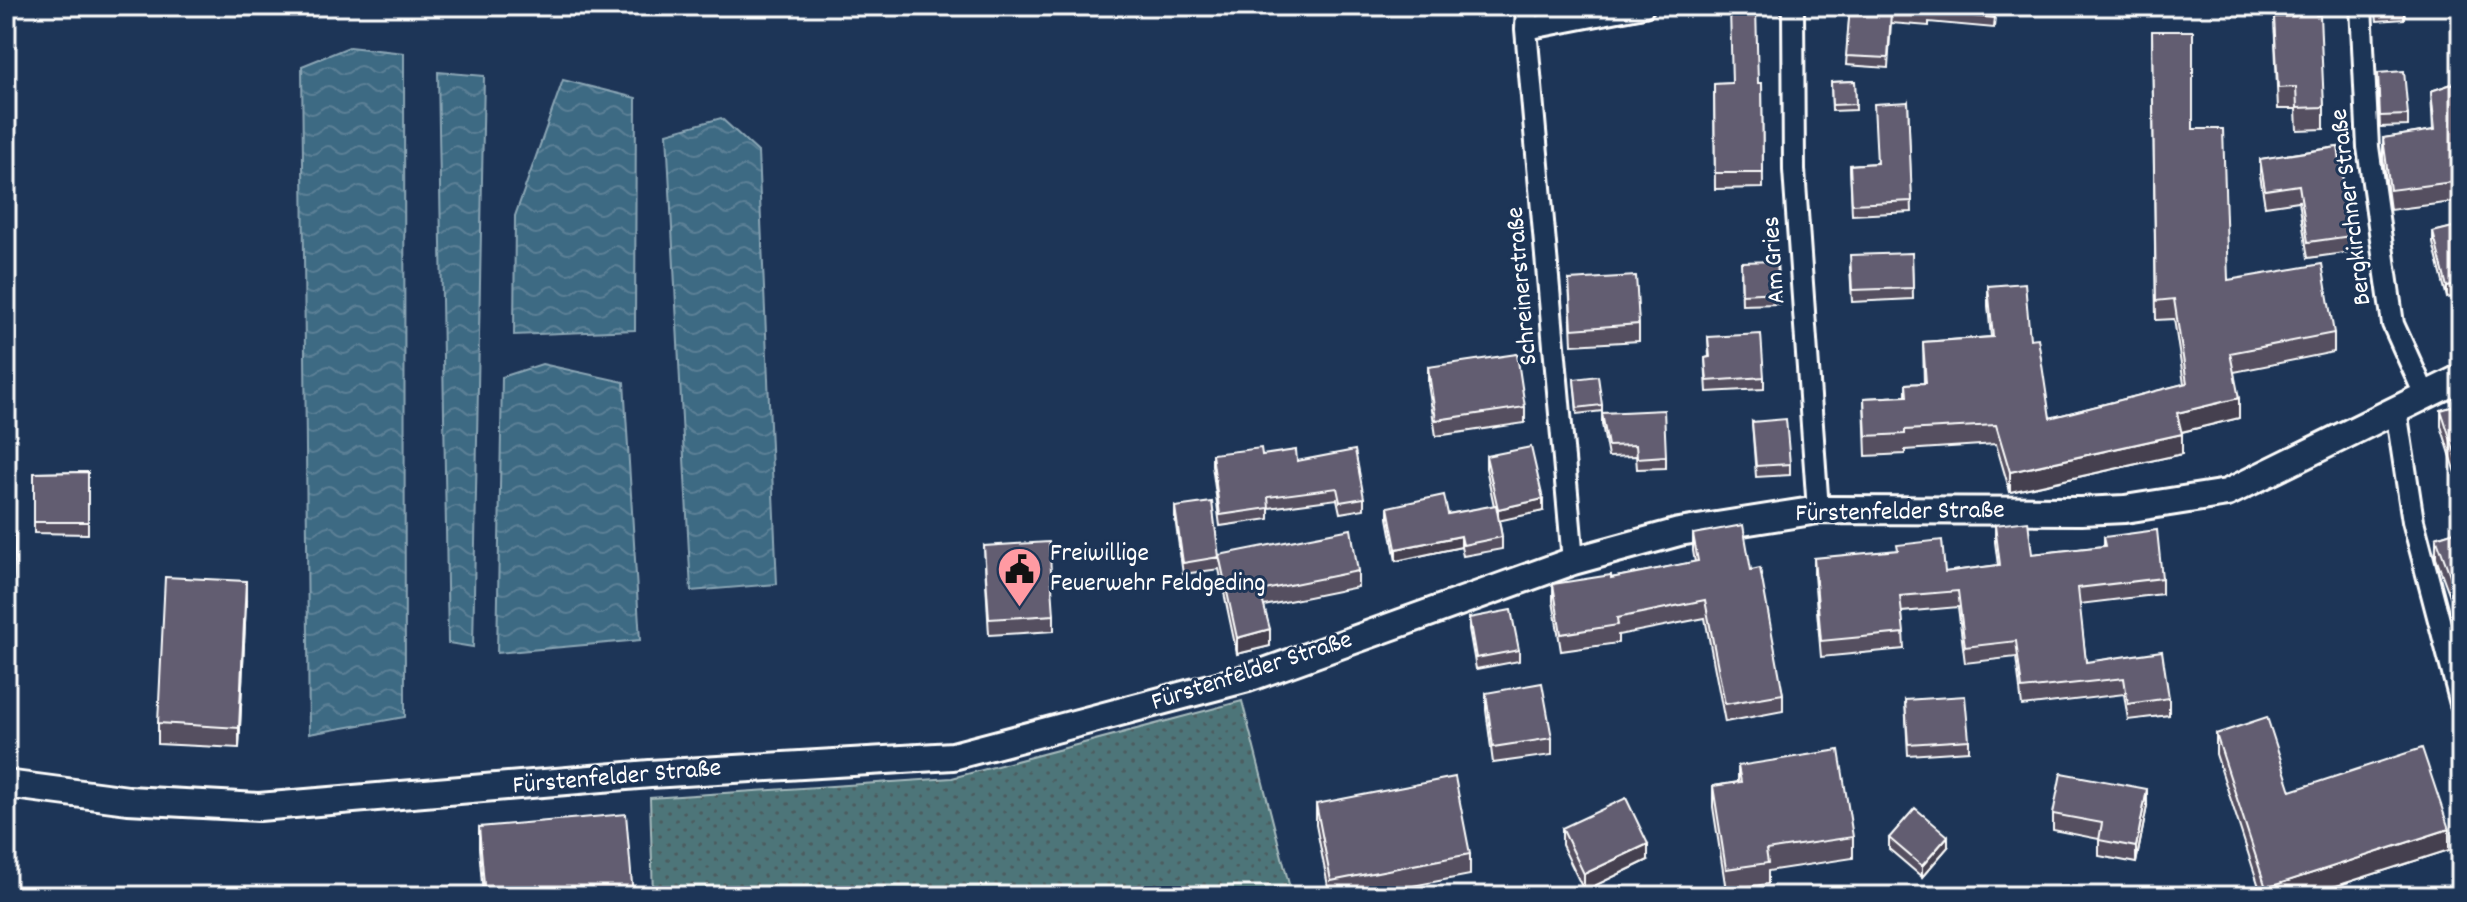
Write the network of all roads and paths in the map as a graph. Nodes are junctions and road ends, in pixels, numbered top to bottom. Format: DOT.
graph roads {
  1 [pos="1527,6"];
  2 [pos="1644,6"];
  3 [pos="1793,6"];
  4 [pos="2361,6"];
  5 [pos="1526,29"];
  6 [pos="2461,378"];
  7 [pos="2425,395"];
  8 [pos="2396,410"];
  9 [pos="1818,510"];
  10 [pos="1573,561"];
  11 [pos="2461,704"];
  12 [pos="6,784"];
  1 -- 5 [label="street, Schreinerstraße"];
  2 -- 5 [label="street"];
  3 -- 9 [label="street, Am Gries"];
  4 -- 7 [label="street, Bergkirchner Straße"];
  5 -- 10 [label="street, Schreinerstraße"];
  6 -- 7 [label="street, Fürstenfelder Straße"];
  7 -- 8 [label="street, Fürstenfelder Straße"];
  8 -- 9 [label="street, Fürstenfelder Straße"];
  8 -- 11 [label="street"];
  9 -- 10 [label="street, Fürstenfelder Straße"];
  10 -- 12 [label="street, Fürstenfelder Straße"];
}
